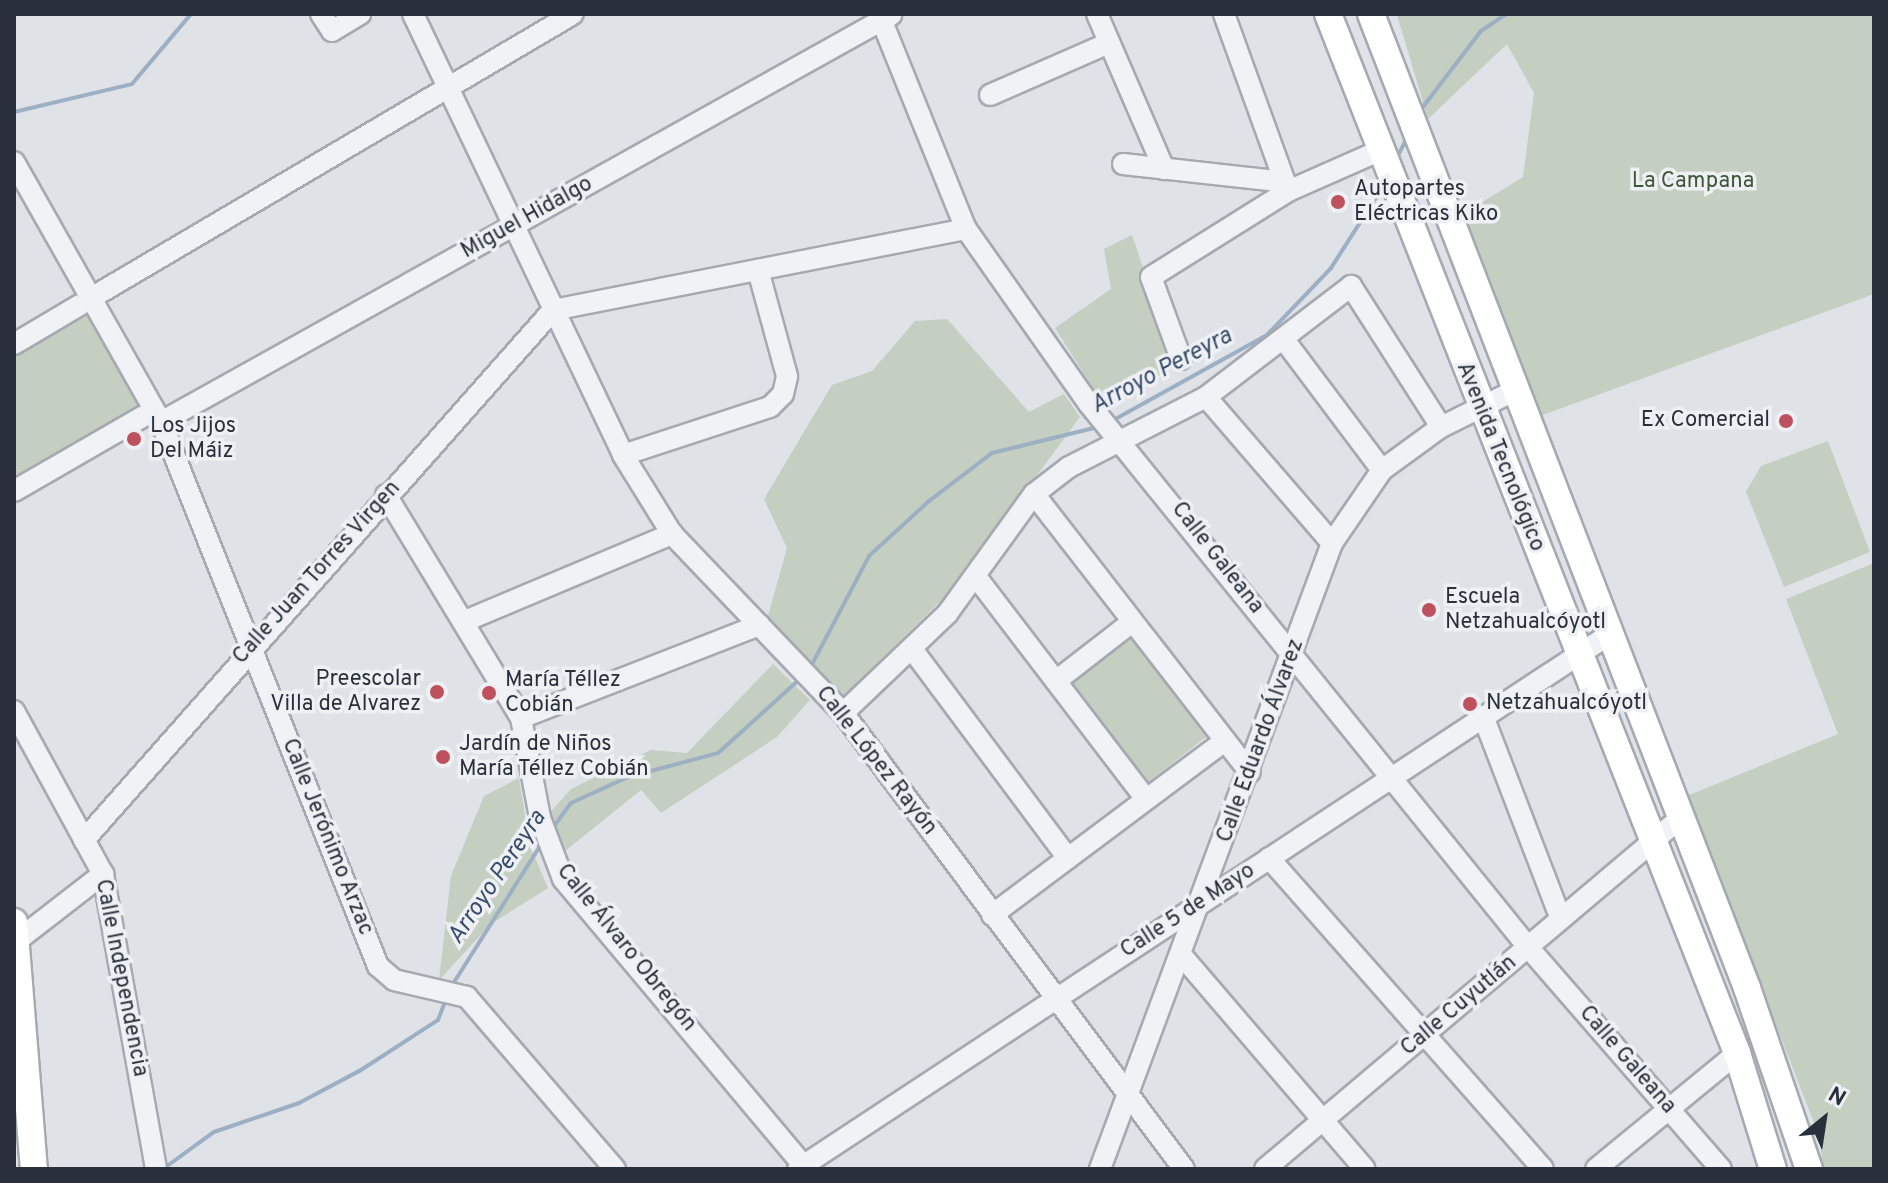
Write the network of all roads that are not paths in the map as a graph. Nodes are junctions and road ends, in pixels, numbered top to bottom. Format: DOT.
graph roads {
  1 [pos="360,14"];
  2 [pos="413,14"];
  3 [pos="573,14"];
  4 [pos="1097,14"];
  5 [pos="1224,14"];
  6 [pos="1328,14"];
  7 [pos="1371,14"];
  8 [pos="885,16"];
  9 [pos="327,22"];
  10 [pos="544,22"];
  11 [pos="1109,43"];
  12 [pos="448,88"];
  13 [pos="990,95"];
  14 [pos="1382,154"];
  15 [pos="14,162"];
  16 [pos="1123,164"];
  17 [pos="1164,169"];
  18 [pos="1287,187"];
  19 [pos="512,226"];
  20 [pos="966,229"];
  21 [pos="758,270"];
  22 [pos="86,302"];
  23 [pos="553,310"];
  24 [pos="1285,341"];
  25 [pos="14,344"];
  26 [pos="1181,359"];
  27 [pos="1518,389"];
  28 [pos="1206,397"];
  29 [pos="1479,406"];
  30 [pos="153,416"];
  31 [pos="1441,427"];
  32 [pos="1119,439"];
  33 [pos="623,455"];
  34 [pos="1382,470"];
  35 [pos="14,491"];
  36 [pos="1034,494"];
  37 [pos="386,495"];
  38 [pos="672,534"];
  39 [pos="1332,543"];
  40 [pos="977,578"];
  41 [pos="465,621"];
  42 [pos="1132,622"];
  43 [pos="759,625"];
  44 [pos="1607,636"];
  45 [pos="251,646"];
  46 [pos="912,649"];
  47 [pos="1579,653"];
  48 [pos="1293,654"];
  49 [pos="1056,681"];
  50 [pos="14,711"];
  51 [pos="843,713"];
  52 [pos="1483,716"];
  53 [pos="521,718"];
  54 [pos="1225,741"];
  55 [pos="1250,772"];
  56 [pos="1393,776"];
  57 [pos="1146,799"];
  58 [pos="1678,820"];
  59 [pos="84,840"];
  60 [pos="1652,842"];
  61 [pos="1068,858"];
  62 [pos="1269,858"];
  63 [pos="103,874"];
  64 [pos="1205,900"];
  65 [pos="992,915"];
  66 [pos="1561,919"];
  67 [pos="16,935"];
  68 [pos="1528,947"];
  69 [pos="1183,957"];
  70 [pos="1054,1000"];
  71 [pos="1424,1034"];
  72 [pos="1737,1053"];
  73 [pos="1128,1098"];
  74 [pos="1669,1109"];
  75 [pos="1323,1120"];
  76 [pos="155,1163"];
  77 [pos="800,1167"];
  78 [pos="34,1169"];
  79 [pos="615,1169"];
  80 [pos="1100,1169"];
  81 [pos="1184,1169"];
  82 [pos="1265,1169"];
  83 [pos="1365,1169"];
  84 [pos="1543,1169"];
  85 [pos="1596,1169"];
  86 [pos="1721,1169"];
  87 [pos="1773,1169"];
  88 [pos="1809,1169"];
  1 -- 9 [label="street"];
  2 -- 12 [label="street, Calle López Rayón"];
  3 -- 10 [label="street"];
  4 -- 11 [label="street"];
  5 -- 18 [label="street"];
  6 -- 14 [label="main road, Avenida Tecnológico"];
  7 -- 27 [label="main road, Avenida Tecnológico"];
  8 -- 19 [label="street, Miguel Hidalgo"];
  8 -- 20 [label="street, Calle Galeana"];
  10 -- 12 [label="street"];
  11 -- 13 [label="street"];
  11 -- 17 [label="street"];
  12 -- 19 [label="street, Calle López Rayón"];
  12 -- 22 [label="street"];
  14 -- 18 [label="street"];
  14 -- 29 [label="main road, Avenida Tecnológico"];
  15 -- 22 [label="street, Calle Jerónimo Arzac"];
  16 -- 17 [label="street"];
  17 -- 18 [label="street"];
  18 -- 26 [label="street"];
  19 -- 23 [label="street, Calle López Rayón"];
  19 -- 30 [label="street, Miguel Hidalgo"];
  20 -- 21 [label="street"];
  20 -- 32 [label="street, Calle Galeana"];
  21 -- 23 [label="street"];
  21 -- 33 [label="street"];
  22 -- 25 [label="street"];
  22 -- 30 [label="street, Calle Jerónimo Arzac"];
  23 -- 33 [label="street, Calle López Rayón"];
  23 -- 37 [label="street, Calle Juan Torres Virgen"];
  24 -- 28 [label="street"];
  24 -- 31 [label="street"];
  24 -- 34 [label="street"];
  27 -- 29 [label="street, Calle Eduardo Álvarez"];
  27 -- 44 [label="main road, Avenida Tecnológico"];
  28 -- 32 [label="street"];
  28 -- 39 [label="street"];
  29 -- 31 [label="street, Calle Eduardo Álvarez"];
  29 -- 47 [label="main road, Avenida Tecnológico"];
  30 -- 35 [label="street, Miguel Hidalgo"];
  30 -- 45 [label="street, Calle Jerónimo Arzac"];
  31 -- 34 [label="street, Calle Eduardo Álvarez"];
  32 -- 36 [label="street"];
  32 -- 48 [label="street, Calle Galeana"];
  33 -- 38 [label="street, Calle López Rayón"];
  34 -- 39 [label="street, Calle Eduardo Álvarez"];
  36 -- 40 [label="street"];
  36 -- 42 [label="street"];
  37 -- 41 [label="street, Calle Álvaro Obregón"];
  37 -- 45 [label="street, Calle Juan Torres Virgen"];
  38 -- 41 [label="street"];
  38 -- 43 [label="street, Calle López Rayón"];
  39 -- 48 [label="street, Calle Eduardo Álvarez"];
  40 -- 46 [label="street"];
  40 -- 49 [label="street"];
  41 -- 53 [label="street, Calle Álvaro Obregón"];
  42 -- 49 [label="street"];
  42 -- 54 [label="street"];
  43 -- 51 [label="street, Calle López Rayón"];
  43 -- 53 [label="street"];
  44 -- 47 [label="street, Calle 5 de Mayo"];
  44 -- 58 [label="main road, Avenida Tecnológico"];
  45 -- 59 [label="street, Calle Juan Torres Virgen"];
  45 -- 79 [label="street, Calle Jerónimo Arzac"];
  46 -- 51 [label="street"];
  46 -- 61 [label="street"];
  47 -- 52 [label="street, Calle 5 de Mayo"];
  47 -- 60 [label="main road, Avenida Tecnológico"];
  48 -- 55 [label="street, Calle Eduardo Álvarez"];
  48 -- 56 [label="street, Calle Galeana"];
  49 -- 57 [label="street"];
  50 -- 59 [label="street, Calle Independencia"];
  51 -- 65 [label="street, Calle López Rayón"];
  52 -- 56 [label="street, Calle 5 de Mayo"];
  52 -- 66 [label="street"];
  53 -- 77 [label="street, Calle Álvaro Obregón"];
  54 -- 55 [label="street"];
  54 -- 57 [label="street"];
  55 -- 64 [label="street, Calle Eduardo Álvarez"];
  56 -- 62 [label="street, Calle 5 de Mayo"];
  56 -- 68 [label="street, Calle Galeana"];
  57 -- 61 [label="street"];
  58 -- 60 [label="street, Calle Cuyutlán"];
  58 -- 88 [label="main road, Avenida Tecnológico"];
  59 -- 63 [label="street, Calle Independencia"];
  60 -- 66 [label="street, Calle Cuyutlán"];
  60 -- 72 [label="main road, Avenida Tecnológico"];
  61 -- 65 [label="street"];
  62 -- 64 [label="street, Calle 5 de Mayo"];
  62 -- 71 [label="street"];
  63 -- 67 [label="street"];
  63 -- 76 [label="street, Calle Independencia"];
  64 -- 69 [label="street, Calle Eduardo Álvarez"];
  64 -- 70 [label="street, Calle 5 de Mayo"];
  65 -- 70 [label="street, Calle López Rayón"];
  66 -- 68 [label="street, Calle Cuyutlán"];
  67 -- 78 [label="main road"];
  68 -- 71 [label="street, Calle Cuyutlán"];
  68 -- 74 [label="street, Calle Galeana"];
  69 -- 73 [label="street, Calle Eduardo Álvarez"];
  69 -- 75 [label="street"];
  70 -- 73 [label="street, Calle López Rayón"];
  70 -- 77 [label="street, Calle 5 de Mayo"];
  71 -- 75 [label="street, Calle Cuyutlán"];
  71 -- 84 [label="street"];
  72 -- 74 [label="street"];
  72 -- 87 [label="main road, Avenida Tecnológico"];
  73 -- 80 [label="street, Calle Eduardo Álvarez"];
  73 -- 81 [label="street, Calle López Rayón"];
  74 -- 85 [label="street"];
  74 -- 86 [label="street, Calle Galeana"];
  75 -- 82 [label="street, Calle Cuyutlán"];
  75 -- 83 [label="street"];
}
